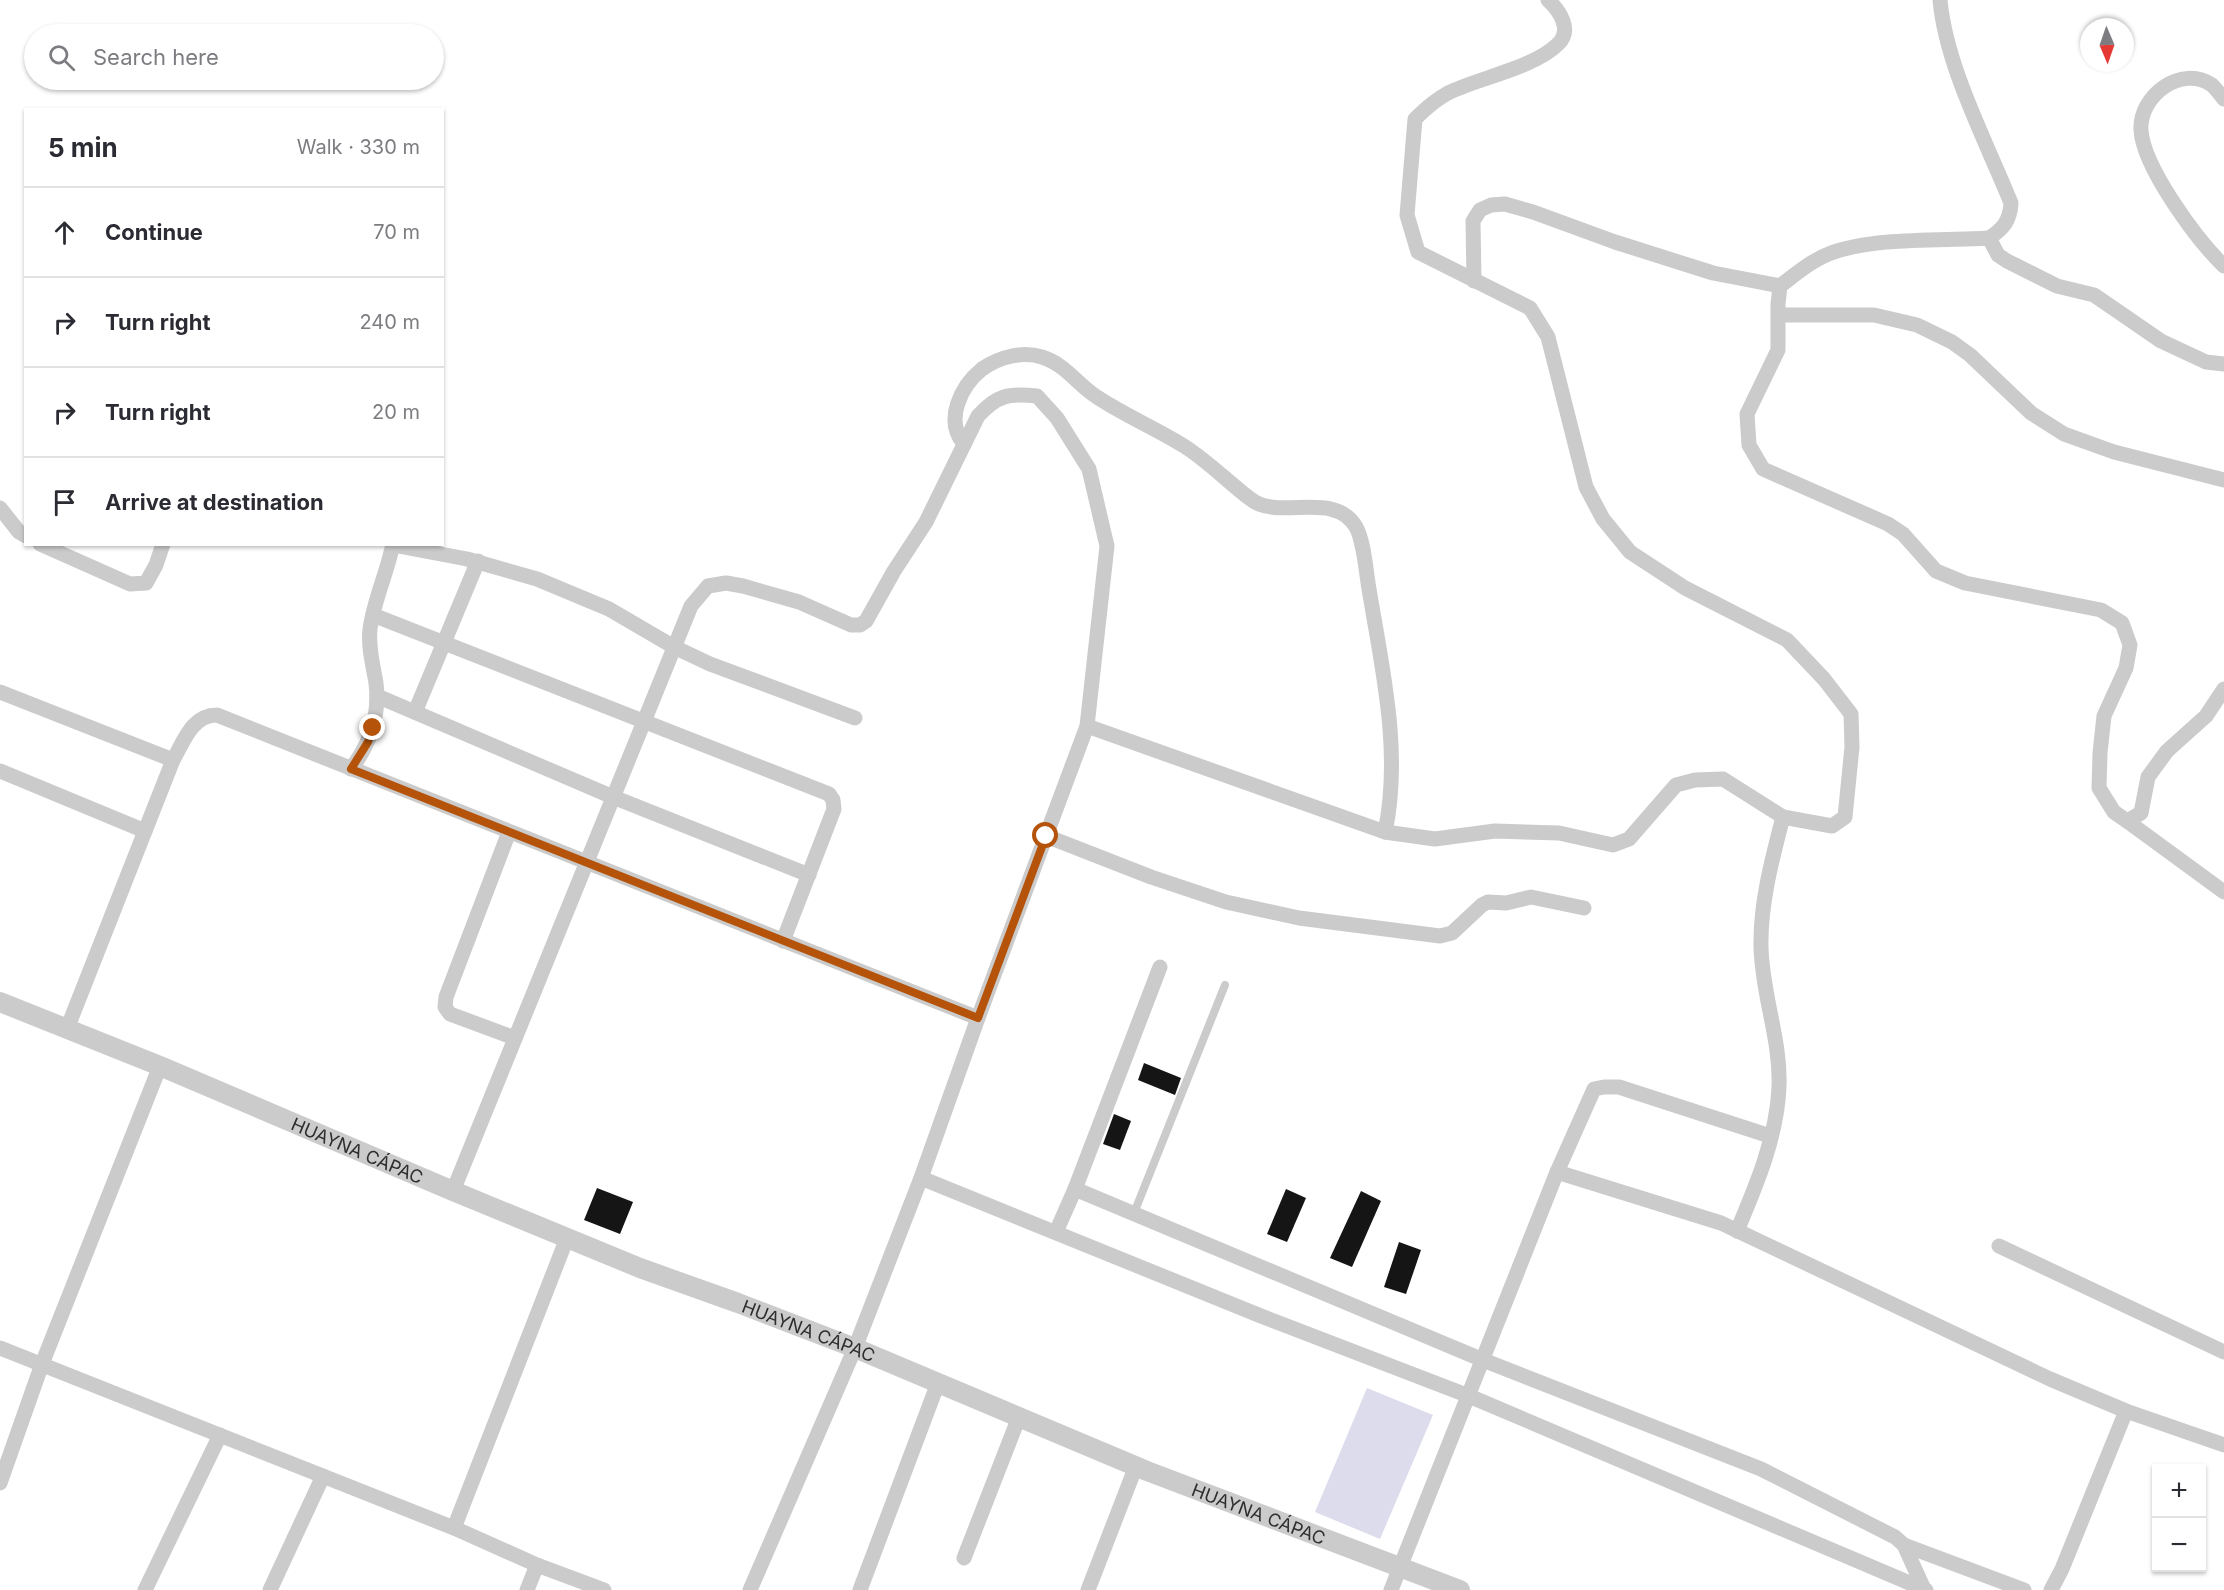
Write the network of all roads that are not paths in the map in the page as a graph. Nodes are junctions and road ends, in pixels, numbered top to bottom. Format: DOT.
graph roads {
  1 [pos="1548,0"];
  2 [pos="1940,0"];
  3 [pos="2224,99"];
  4 [pos="1989,238"];
  5 [pos="2224,266"];
  6 [pos="1474,281"];
  7 [pos="1780,286"];
  8 [pos="1779,315"];
  9 [pos="2224,364"];
  10 [pos="964,444"];
  11 [pos="2224,480"];
  12 [pos="0,508"];
  13 [pos="24,535"];
  14 [pos="44,546"];
  15 [pos="162,546"];
  16 [pos="393,546"];
  17 [pos="398,546"];
  18 [pos="478,561"];
  19 [pos="373,615"];
  20 [pos="443,644"];
  21 [pos="674,647"];
  22 [pos="2224,689"];
  23 [pos="0,692"];
  24 [pos="377,696"];
  25 [pos="415,712"];
  26 [pos="855,718"];
  27 [pos="643,723"];
  28 [pos="1087,726"];
  29 [pos="173,760"];
  30 [pos="351,769"];
  31 [pos="0,771"];
  32 [pos="613,796"];
  33 [pos="1783,817"];
  34 [pos="2127,821"];
  35 [pos="145,831"];
  36 [pos="509,832"];
  37 [pos="1384,832"];
  38 [pos="1046,836"];
  39 [pos="585,863"];
  40 [pos="809,874"];
  41 [pos="2224,892"];
  42 [pos="1584,908"];
  43 [pos="783,941"];
  44 [pos="1160,967"];
  45 [pos="1226,985"];
  46 [pos="0,1002"];
  47 [pos="978,1018"];
  48 [pos="67,1029"];
  49 [pos="515,1038"];
  50 [pos="160,1066"];
  51 [pos="1770,1136"];
  52 [pos="1557,1172"];
  53 [pos="921,1178"];
  54 [pos="1075,1188"];
  55 [pos="453,1191"];
  56 [pos="1134,1213"];
  57 [pos="1737,1231"];
  58 [pos="1056,1232"];
  59 [pos="567,1238"];
  60 [pos="1999,1246"];
  61 [pos="0,1348"];
  62 [pos="855,1348"];
  63 [pos="2224,1352"];
  64 [pos="1484,1360"];
  65 [pos="42,1364"];
  66 [pos="938,1383"];
  67 [pos="1469,1396"];
  68 [pos="2126,1412"];
  69 [pos="1019,1417"];
  70 [pos="220,1435"];
  71 [pos="2224,1445"];
  72 [pos="1136,1466"];
  73 [pos="322,1476"];
  74 [pos="0,1483"];
  75 [pos="454,1528"];
  76 [pos="1904,1545"];
  77 [pos="964,1558"];
  78 [pos="537,1565"];
  79 [pos="1400,1566"];
  80 [pos="1925,1589"];
  81 [pos="145,1590"];
  82 [pos="270,1590"];
  83 [pos="527,1590"];
  84 [pos="604,1590"];
  85 [pos="750,1590"];
  86 [pos="860,1590"];
  87 [pos="1088,1590"];
  88 [pos="1391,1590"];
  89 [pos="1460,1590"];
  90 [pos="2024,1590"];
  91 [pos="2051,1590"];
  1 -- 6 [label="street"];
  2 -- 4 [label="street"];
  3 -- 5 [label="street"];
  4 -- 7 [label="street"];
  4 -- 9 [label="street"];
  6 -- 7 [label="street"];
  6 -- 33 [label="street"];
  7 -- 8 [label="street"];
  8 -- 11 [label="street"];
  8 -- 34 [label="street"];
  10 -- 21 [label="street"];
  10 -- 28 [label="street"];
  10 -- 37 [label="street"];
  12 -- 13 [label="street"];
  14 -- 15 [label="street"];
  16 -- 19 [label="street"];
  17 -- 18 [label="street"];
  18 -- 20 [label="street"];
  18 -- 21 [label="street"];
  19 -- 20 [label="street"];
  19 -- 24 [label="street"];
  20 -- 25 [label="street"];
  20 -- 27 [label="street"];
  21 -- 26 [label="street"];
  21 -- 27 [label="street"];
  22 -- 34 [label="street"];
  23 -- 29 [label="street"];
  24 -- 25 [label="street"];
  24 -- 30 [label="street"];
  25 -- 32 [label="street"];
  27 -- 32 [label="street"];
  27 -- 40 [label="street"];
  28 -- 37 [label="street"];
  28 -- 38 [label="street"];
  29 -- 30 [label="street"];
  29 -- 35 [label="street"];
  30 -- 36 [label="street"];
  31 -- 35 [label="street"];
  32 -- 39 [label="street"];
  32 -- 40 [label="street"];
  33 -- 37 [label="street"];
  33 -- 51 [label="street"];
  34 -- 41 [label="street"];
  35 -- 48 [label="street"];
  36 -- 39 [label="street"];
  36 -- 49 [label="street"];
  38 -- 42 [label="street"];
  38 -- 47 [label="street"];
  39 -- 43 [label="street"];
  39 -- 49 [label="street"];
  40 -- 43 [label="street"];
  43 -- 47 [label="street"];
  44 -- 54 [label="street"];
  45 -- 56 [label="lane"];
  46 -- 48 [label="street, HUAYNA CÁPAC"];
  47 -- 53 [label="street"];
  48 -- 50 [label="street, HUAYNA CÁPAC"];
  49 -- 55 [label="street"];
  50 -- 55 [label="street, HUAYNA CÁPAC"];
  50 -- 65 [label="street"];
  51 -- 52 [label="street"];
  51 -- 57 [label="street"];
  52 -- 57 [label="street"];
  52 -- 64 [label="street"];
  53 -- 58 [label="street"];
  53 -- 62 [label="street"];
  54 -- 56 [label="street"];
  54 -- 58 [label="street"];
  55 -- 59 [label="street, HUAYNA CÁPAC"];
  56 -- 64 [label="street"];
  57 -- 68 [label="street"];
  58 -- 67 [label="street"];
  59 -- 62 [label="street, HUAYNA CÁPAC"];
  59 -- 75 [label="street"];
  60 -- 63 [label="street"];
  61 -- 65 [label="street"];
  62 -- 66 [label="street, HUAYNA CÁPAC"];
  62 -- 85 [label="street"];
  64 -- 67 [label="street"];
  64 -- 76 [label="street"];
  65 -- 70 [label="street"];
  65 -- 74 [label="street"];
  66 -- 69 [label="street, HUAYNA CÁPAC"];
  66 -- 86 [label="street"];
  67 -- 79 [label="street"];
  67 -- 80 [label="street"];
  68 -- 71 [label="street"];
  68 -- 91 [label="street"];
  69 -- 72 [label="street, HUAYNA CÁPAC"];
  69 -- 77 [label="street"];
  70 -- 73 [label="street"];
  70 -- 81 [label="street"];
  72 -- 79 [label="street, HUAYNA CÁPAC"];
  72 -- 87 [label="street"];
  73 -- 75 [label="street"];
  73 -- 82 [label="street"];
  75 -- 78 [label="street"];
  76 -- 80 [label="street"];
  76 -- 90 [label="street"];
  78 -- 83 [label="street"];
  78 -- 84 [label="street"];
  79 -- 88 [label="street"];
  79 -- 89 [label="street, HUAYNA CÁPAC"];
}
